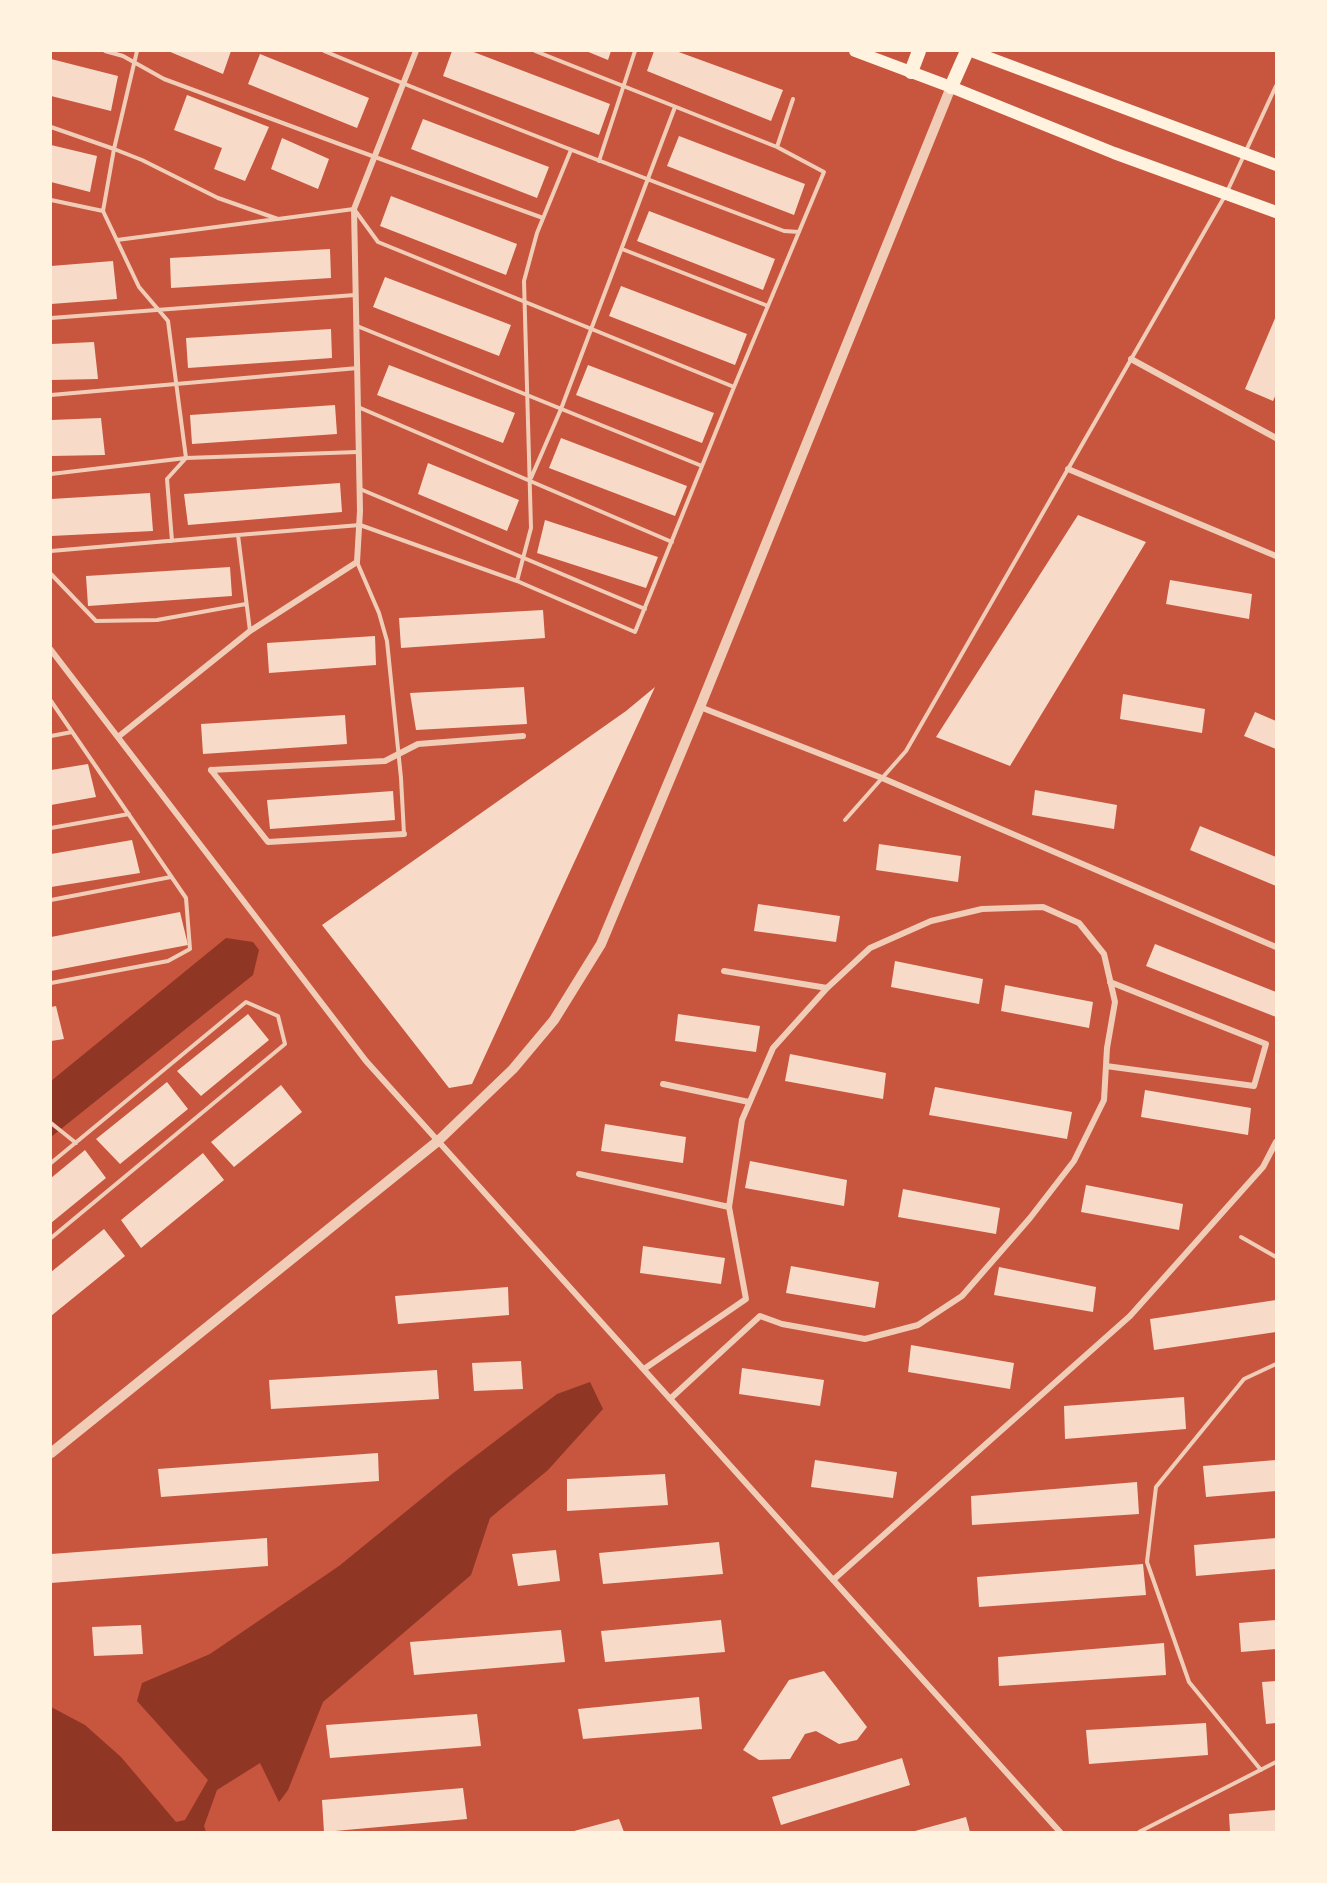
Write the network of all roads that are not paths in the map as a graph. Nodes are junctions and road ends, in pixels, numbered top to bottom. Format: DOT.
graph roads {
  1 [pos="105,51"];
  2 [pos="137,51"];
  3 [pos="324,51"];
  4 [pos="416,51"];
  5 [pos="535,51"];
  6 [pos="635,51"];
  7 [pos="855,51"];
  8 [pos="920,51"];
  9 [pos="969,51"];
  10 [pos="134,62"];
  11 [pos="911,72"];
  12 [pos="404,84"];
  13 [pos="624,86"];
  14 [pos="1276,86"];
  15 [pos="951,87"];
  16 [pos="793,99"];
  17 [pos="675,107"];
  18 [pos="51,128"];
  19 [pos="777,147"];
  20 [pos="114,149"];
  21 [pos="571,150"];
  22 [pos="1246,153"];
  23 [pos="375,158"];
  24 [pos="599,161"];
  25 [pos="1276,165"];
  26 [pos="648,179"];
  27 [pos="1226,194"];
  28 [pos="51,200"];
  29 [pos="354,209"];
  30 [pos="103,211"];
  31 [pos="1276,212"];
  32 [pos="543,218"];
  33 [pos="278,219"];
  34 [pos="799,232"];
  35 [pos="117,240"];
  36 [pos="621,249"];
  37 [pos="356,295"];
  38 [pos="525,302"];
  39 [pos="768,306"];
  40 [pos="159,310"];
  41 [pos="51,318"];
  42 [pos="357,326"];
  43 [pos="591,328"];
  44 [pos="1131,359"];
  45 [pos="358,368"];
  46 [pos="176,384"];
  47 [pos="734,387"];
  48 [pos="51,395"];
  49 [pos="527,395"];
  50 [pos="358,407"];
  51 [pos="561,408"];
  52 [pos="1276,438"];
  53 [pos="359,452"];
  54 [pos="186,458"];
  55 [pos="702,466"];
  56 [pos="1068,469"];
  57 [pos="51,474"];
  58 [pos="530,481"];
  59 [pos="360,489"];
  60 [pos="360,525"];
  61 [pos="237,535"];
  62 [pos="172,541"];
  63 [pos="672,542"];
  64 [pos="51,551"];
  65 [pos="1276,556"];
  66 [pos="523,558"];
  67 [pos="357,562"];
  68 [pos="51,574"];
  69 [pos="517,581"];
  70 [pos="246,604"];
  71 [pos="645,609"];
  72 [pos="250,631"];
  73 [pos="51,650"];
  74 [pos="51,701"];
  75 [pos="700,707"];
  76 [pos="72,732"];
  77 [pos="51,736"];
  78 [pos="523,736"];
  79 [pos="118,737"];
  80 [pos="399,754"];
  81 [pos="882,778"];
  82 [pos="129,814"];
  83 [pos="845,820"];
  84 [pos="51,828"];
  85 [pos="404,834"];
  86 [pos="171,877"];
  87 [pos="51,900"];
  88 [pos="1276,947"];
  89 [pos="724,971"];
  90 [pos="1110,982"];
  91 [pos="51,983"];
  92 [pos="827,988"];
  93 [pos="1106,1066"];
  94 [pos="663,1084"];
  95 [pos="749,1102"];
  96 [pos="51,1123"];
  97 [pos="438,1141"];
  98 [pos="1276,1142"];
  99 [pos="76,1143"];
  100 [pos="51,1163"];
  101 [pos="579,1174"];
  102 [pos="729,1207"];
  103 [pos="1241,1237"];
  104 [pos="51,1238"];
  105 [pos="1276,1257"];
  106 [pos="1276,1364"];
  107 [pos="644,1369"];
  108 [pos="670,1399"];
  109 [pos="51,1453"];
  110 [pos="833,1580"];
  111 [pos="1276,1762"];
  112 [pos="1261,1770"];
  113 [pos="1060,1832"];
  114 [pos="1139,1832"];
  1 -- 10 [label="lane"];
  2 -- 10 [label="lane"];
  3 -- 12 [label="lane"];
  4 -- 12 [label="street"];
  5 -- 13 [label="lane"];
  6 -- 13 [label="lane"];
  7 -- 11 [label="main road"];
  8 -- 11 [label="main road"];
  9 -- 15 [label="main road"];
  9 -- 22 [label="main road"];
  10 -- 20 [label="lane"];
  10 -- 23 [label="lane"];
  11 -- 15 [label="main road"];
  12 -- 21 [label="lane"];
  12 -- 23 [label="street"];
  13 -- 17 [label="lane"];
  13 -- 24 [label="lane"];
  14 -- 22 [label="lane"];
  15 -- 27 [label="main road"];
  15 -- 75 [label="street"];
  16 -- 19 [label="lane"];
  17 -- 19 [label="lane"];
  17 -- 26 [label="lane"];
  18 -- 20 [label="lane"];
  19 -- 34 [label="lane"];
  20 -- 30 [label="lane"];
  20 -- 33 [label="lane"];
  21 -- 24 [label="lane"];
  21 -- 32 [label="lane"];
  22 -- 25 [label="main road"];
  22 -- 27 [label="lane"];
  23 -- 29 [label="street"];
  23 -- 32 [label="lane"];
  24 -- 26 [label="lane"];
  26 -- 34 [label="lane"];
  26 -- 36 [label="lane"];
  27 -- 31 [label="main road"];
  27 -- 44 [label="lane"];
  28 -- 30 [label="lane"];
  29 -- 33 [label="lane"];
  29 -- 37 [label="street"];
  29 -- 38 [label="lane"];
  30 -- 35 [label="lane"];
  32 -- 38 [label="lane"];
  33 -- 35 [label="lane"];
  34 -- 39 [label="lane"];
  35 -- 40 [label="lane"];
  36 -- 39 [label="lane"];
  36 -- 43 [label="lane"];
  37 -- 40 [label="lane"];
  37 -- 42 [label="street"];
  38 -- 43 [label="lane"];
  38 -- 49 [label="lane"];
  39 -- 47 [label="lane"];
  40 -- 41 [label="lane"];
  40 -- 46 [label="lane"];
  42 -- 45 [label="street"];
  42 -- 49 [label="lane"];
  43 -- 47 [label="lane"];
  43 -- 51 [label="lane"];
  44 -- 52 [label="street"];
  44 -- 56 [label="lane"];
  45 -- 46 [label="lane"];
  45 -- 50 [label="street"];
  46 -- 48 [label="lane"];
  46 -- 54 [label="lane"];
  47 -- 55 [label="lane"];
  49 -- 51 [label="lane"];
  49 -- 58 [label="lane"];
  50 -- 53 [label="street"];
  50 -- 58 [label="lane"];
  51 -- 55 [label="lane"];
  51 -- 58 [label="lane"];
  53 -- 54 [label="lane"];
  53 -- 59 [label="street"];
  54 -- 57 [label="lane"];
  54 -- 62 [label="lane"];
  55 -- 63 [label="lane"];
  56 -- 65 [label="street"];
  56 -- 81 [label="lane"];
  58 -- 63 [label="lane"];
  58 -- 66 [label="lane"];
  59 -- 60 [label="street"];
  59 -- 66 [label="lane"];
  60 -- 61 [label="lane"];
  60 -- 67 [label="street"];
  60 -- 69 [label="lane"];
  61 -- 62 [label="lane"];
  61 -- 70 [label="lane"];
  62 -- 64 [label="lane"];
  63 -- 71 [label="lane"];
  66 -- 69 [label="lane"];
  66 -- 71 [label="lane"];
  67 -- 72 [label="street"];
  67 -- 80 [label="lane"];
  68 -- 70 [label="lane"];
  69 -- 71 [label="lane"];
  70 -- 72 [label="lane"];
  72 -- 79 [label="street"];
  73 -- 79 [label="street"];
  74 -- 76 [label="lane"];
  75 -- 81 [label="street"];
  75 -- 97 [label="street"];
  76 -- 77 [label="lane"];
  76 -- 82 [label="lane"];
  78 -- 80 [label="street"];
  79 -- 97 [label="street"];
  80 -- 85 [label="lane"];
  80 -- 85 [label="street"];
  81 -- 83 [label="lane"];
  81 -- 88 [label="street"];
  82 -- 84 [label="lane"];
  82 -- 86 [label="lane"];
  86 -- 87 [label="lane"];
  86 -- 91 [label="lane"];
  89 -- 92 [label="street"];
  90 -- 92 [label="street"];
  90 -- 93 [label="street"];
  90 -- 93 [label="street"];
  92 -- 95 [label="street"];
  93 -- 108 [label="street"];
  94 -- 95 [label="street"];
  95 -- 102 [label="street"];
  96 -- 99 [label="lane"];
  97 -- 107 [label="street"];
  97 -- 109 [label="street"];
  98 -- 110 [label="street"];
  99 -- 100 [label="lane"];
  99 -- 104 [label="lane"];
  101 -- 102 [label="street"];
  102 -- 107 [label="street"];
  103 -- 105 [label="lane"];
  106 -- 112 [label="lane"];
  107 -- 108 [label="street"];
  108 -- 110 [label="street"];
  110 -- 113 [label="street"];
  111 -- 112 [label="lane"];
  112 -- 114 [label="lane"];
}
